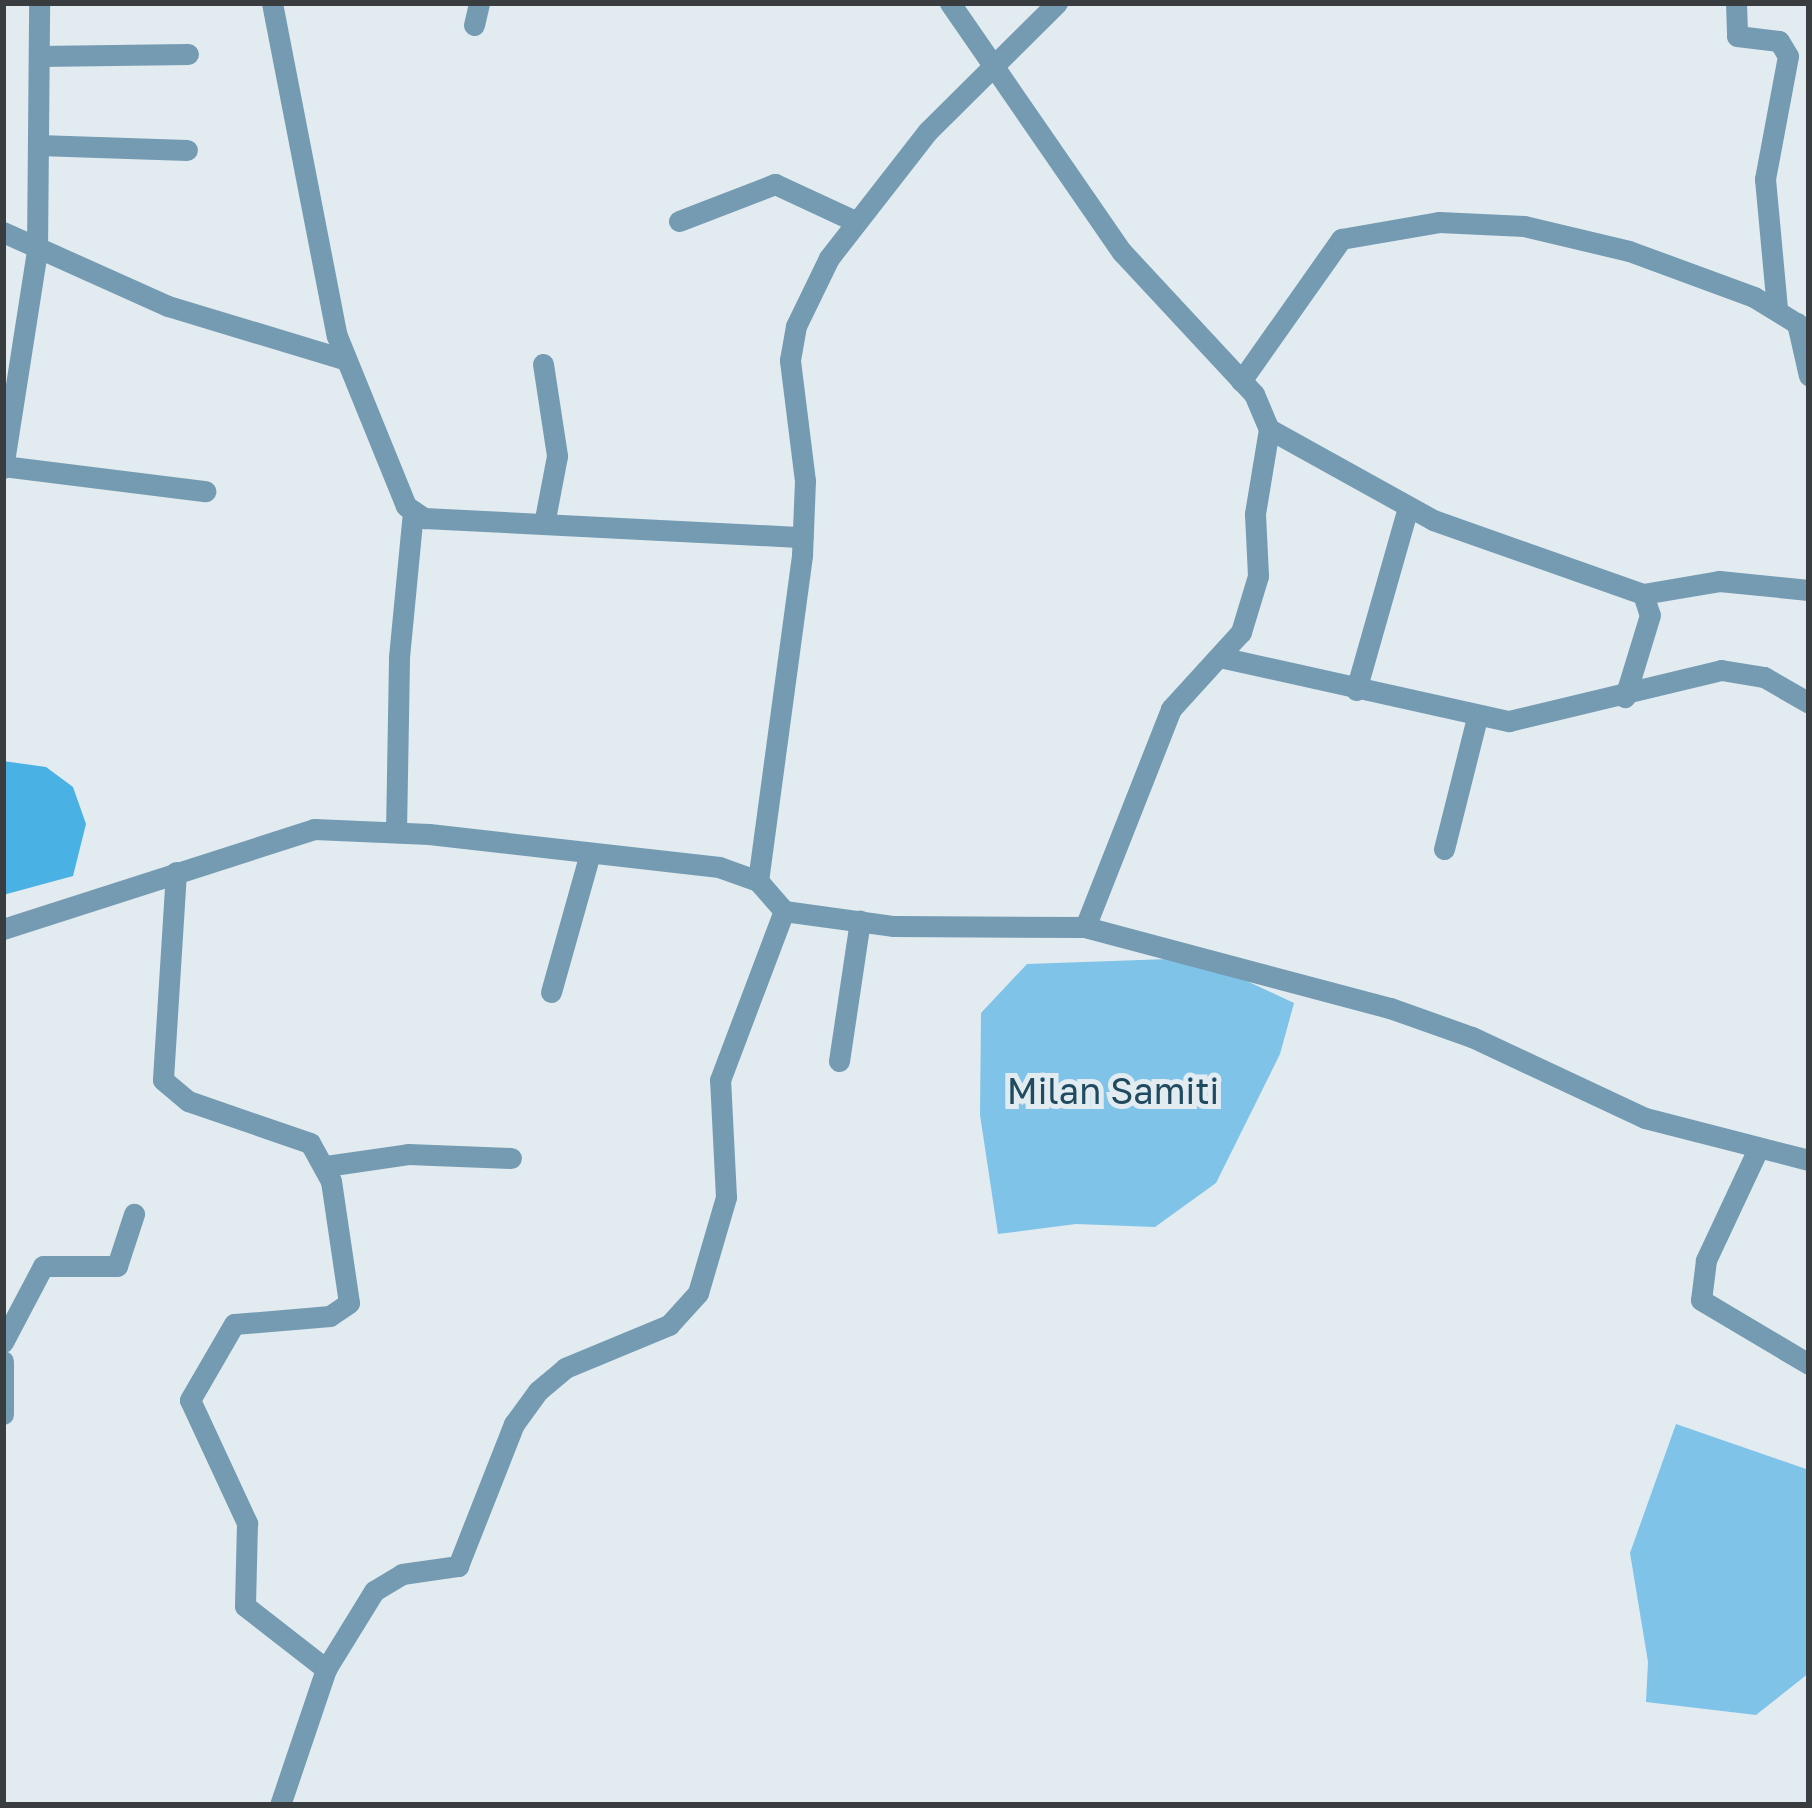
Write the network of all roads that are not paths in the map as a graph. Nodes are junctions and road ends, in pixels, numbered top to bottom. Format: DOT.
graph roads {
  1 [pos="39,3"];
  2 [pos="272,3"];
  3 [pos="950,3"];
  4 [pos="1057,3"];
  5 [pos="1736,3"];
  6 [pos="188,54"];
  7 [pos="39,56"];
  8 [pos="992,63"];
  9 [pos="38,145"];
  10 [pos="187,150"];
  11 [pos="679,221"];
  12 [pos="856,222"];
  13 [pos="3,232"];
  14 [pos="37,251"];
  15 [pos="1777,309"];
  16 [pos="1803,327"];
  17 [pos="344,359"];
  18 [pos="543,364"];
  19 [pos="1809,376"];
  20 [pos="1241,381"];
  21 [pos="8,405"];
  22 [pos="1269,429"];
  23 [pos="3,467"];
  24 [pos="205,491"];
  25 [pos="1408,508"];
  26 [pos="413,511"];
  27 [pos="544,524"];
  28 [pos="803,537"];
  29 [pos="1809,590"];
  30 [pos="1643,595"];
  31 [pos="1224,658"];
  32 [pos="1356,690"];
  33 [pos="1625,697"];
  34 [pos="1809,703"];
  35 [pos="1477,718"];
  36 [pos="396,832"];
  37 [pos="1444,849"];
  38 [pos="590,853"];
  39 [pos="176,872"];
  40 [pos="758,881"];
  41 [pos="784,911"];
  42 [pos="860,921"];
  43 [pos="1085,927"];
  44 [pos="3,928"];
  45 [pos="551,992"];
  46 [pos="839,1061"];
  47 [pos="1758,1149"];
  48 [pos="512,1158"];
  49 [pos="1809,1160"];
  50 [pos="326,1166"];
  51 [pos="134,1214"];
  52 [pos="3,1342"];
  53 [pos="3,1361"];
  54 [pos="1809,1364"];
  55 [pos="3,1414"];
  56 [pos="326,1670"];
  57 [pos="280,1805"];
  1 -- 7 [label="street"];
  2 -- 17 [label="street"];
  3 -- 8 [label="street"];
  4 -- 8 [label="street"];
  5 -- 15 [label="street"];
  6 -- 7 [label="street"];
  7 -- 9 [label="street"];
  8 -- 12 [label="street"];
  8 -- 20 [label="street"];
  9 -- 10 [label="street"];
  9 -- 14 [label="street"];
  11 -- 12 [label="street"];
  12 -- 28 [label="street"];
  13 -- 14 [label="street"];
  14 -- 17 [label="street"];
  14 -- 21 [label="street"];
  15 -- 16 [label="street"];
  15 -- 20 [label="street"];
  16 -- 19 [label="street"];
  17 -- 26 [label="street"];
  18 -- 27 [label="street"];
  20 -- 22 [label="street"];
  21 -- 23 [label="street"];
  22 -- 25 [label="street"];
  22 -- 31 [label="street"];
  23 -- 24 [label="street"];
  25 -- 30 [label="street"];
  25 -- 32 [label="street"];
  26 -- 27 [label="street"];
  26 -- 36 [label="street"];
  27 -- 28 [label="street"];
  28 -- 40 [label="street"];
  29 -- 30 [label="street"];
  30 -- 33 [label="street"];
  31 -- 32 [label="street"];
  31 -- 43 [label="street"];
  32 -- 35 [label="street"];
  33 -- 34 [label="street"];
  33 -- 35 [label="street"];
  35 -- 37 [label="street"];
  36 -- 38 [label="street"];
  36 -- 39 [label="street"];
  38 -- 40 [label="street"];
  38 -- 45 [label="street"];
  39 -- 44 [label="street"];
  39 -- 50 [label="street"];
  40 -- 41 [label="street"];
  41 -- 42 [label="street"];
  41 -- 56 [label="street"];
  42 -- 43 [label="street"];
  42 -- 46 [label="street"];
  43 -- 47 [label="street"];
  47 -- 49 [label="street"];
  47 -- 54 [label="street"];
  48 -- 50 [label="street"];
  50 -- 56 [label="street"];
  51 -- 52 [label="street"];
  53 -- 55 [label="street"];
  56 -- 57 [label="street"];
}
